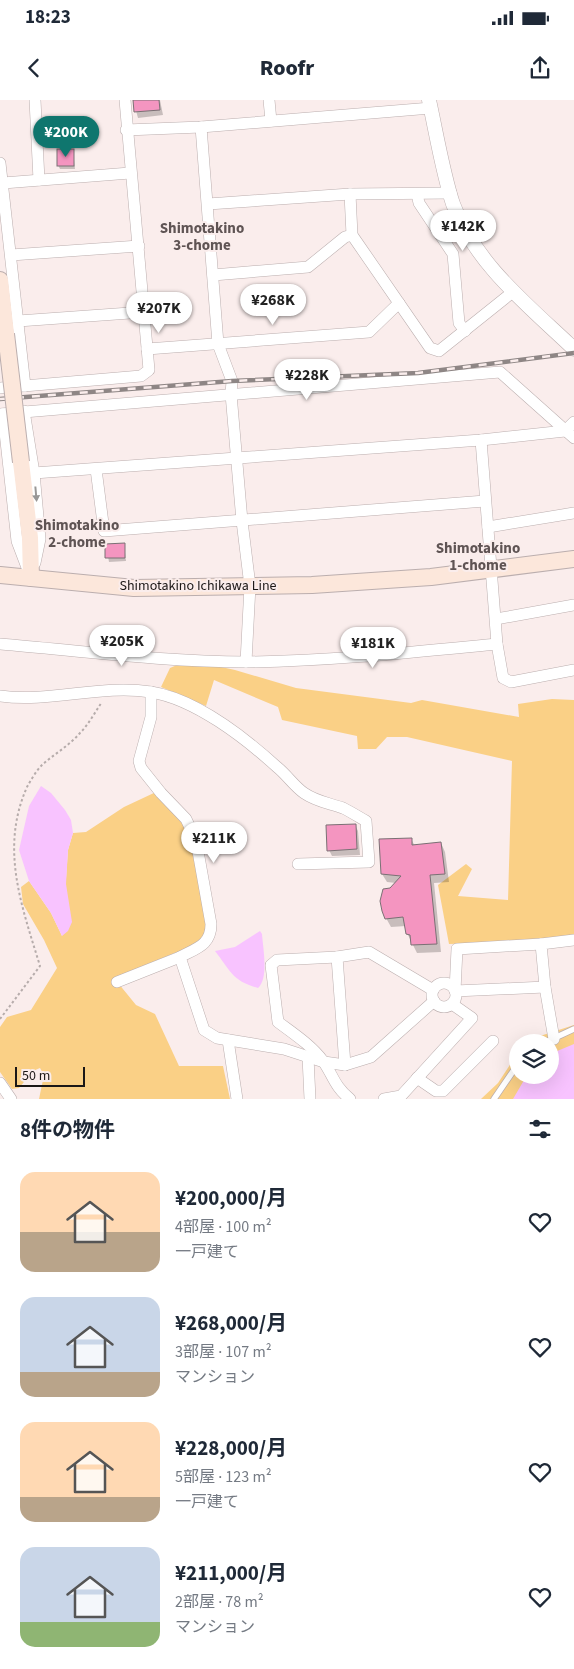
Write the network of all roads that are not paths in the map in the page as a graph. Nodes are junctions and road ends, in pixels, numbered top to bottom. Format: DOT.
graph roads {
  1 [pos="35,100"];
  2 [pos="125,100"];
  3 [pos="269,100"];
  4 [pos="430,104"];
  5 [pos="271,121"];
  6 [pos="201,127"];
  7 [pos="126,130"];
  8 [pos="0,163"];
  9 [pos="130,173"];
  10 [pos="39,180"];
  11 [pos="3,183"];
  12 [pos="451,193"];
  13 [pos="350,194"];
  14 [pos="418,194"];
  15 [pos="208,204"];
  16 [pos="352,235"];
  17 [pos="138,246"];
  18 [pos="11,255"];
  19 [pos="213,275"];
  20 [pos="0,280"];
  21 [pos="514,291"];
  22 [pos="399,302"];
  23 [pos="144,312"];
  24 [pos="18,321"];
  25 [pos="465,330"];
  26 [pos="218,344"];
  27 [pos="147,349"];
  28 [pos="574,349"];
  29 [pos="25,386"];
  30 [pos="0,387"];
  31 [pos="232,394"];
  32 [pos="24,411"];
  33 [pos="1,414"];
  34 [pos="574,422"];
  35 [pos="570,434"];
  36 [pos="481,440"];
  37 [pos="238,458"];
  38 [pos="96,469"];
  39 [pos="34,473"];
  40 [pos="5,484"];
  41 [pos="485,501"];
  42 [pos="574,513"];
  43 [pos="242,521"];
  44 [pos="488,527"];
  45 [pos="574,559"];
  46 [pos="493,570"];
  47 [pos="0,575"];
  48 [pos="31,578"];
  49 [pos="250,586"];
  50 [pos="574,605"];
  51 [pos="496,619"];
  52 [pos="0,644"];
  53 [pos="497,644"];
  54 [pos="246,662"];
  55 [pos="574,670"];
  56 [pos="152,692"];
  57 [pos="0,696"];
  58 [pos="298,864"];
  59 [pos="574,940"];
  60 [pos="541,944"];
  61 [pos="180,956"];
  62 [pos="337,957"];
  63 [pos="117,982"];
  64 [pos="545,986"];
  65 [pos="455,991"];
  66 [pos="433,996"];
  67 [pos="452,1004"];
  68 [pos="574,1029"];
  69 [pos="549,1034"];
  70 [pos="559,1036"];
  71 [pos="228,1040"];
  72 [pos="493,1041"];
  73 [pos="308,1057"];
  74 [pos="324,1062"];
  75 [pos="345,1065"];
  76 [pos="509,1077"];
  77 [pos="417,1078"];
  78 [pos="0,1083"];
  79 [pos="11,1099"];
  80 [pos="237,1099"];
  81 [pos="310,1099"];
  82 [pos="350,1099"];
  83 [pos="384,1099"];
  84 [pos="494,1099"];
  1 -- 10 [label="street"];
  2 -- 7 [label="street"];
  3 -- 5 [label="street"];
  4 -- 5 [label="street"];
  4 -- 12 [label="street"];
  5 -- 6 [label="street"];
  6 -- 7 [label="street"];
  6 -- 15 [label="street"];
  7 -- 9 [label="street"];
  8 -- 11 [label="street"];
  9 -- 10 [label="street"];
  9 -- 17 [label="street"];
  10 -- 11 [label="street"];
  11 -- 18 [label="street"];
  12 -- 14 [label="street"];
  12 -- 21 [label="street"];
  13 -- 14 [label="street"];
  13 -- 15 [label="street"];
  13 -- 16 [label="street"];
  14 -- 25 [label="street"];
  15 -- 19 [label="street"];
  16 -- 19 [label="street"];
  16 -- 22 [label="street"];
  17 -- 18 [label="street"];
  17 -- 23 [label="street"];
  18 -- 24 [label="street"];
  19 -- 26 [label="street"];
  20 -- 48 [label="main road, bridge"];
  21 -- 25 [label="street"];
  21 -- 28 [label="street"];
  22 -- 25 [label="street"];
  22 -- 26 [label="street"];
  23 -- 24 [label="street"];
  23 -- 27 [label="street"];
  24 -- 29 [label="street"];
  26 -- 27 [label="street"];
  26 -- 31 [label="street"];
  27 -- 29 [label="street"];
  29 -- 30 [label="street"];
  31 -- 32 [label="street"];
  31 -- 35 [label="street"];
  31 -- 37 [label="street"];
  32 -- 33 [label="street"];
  32 -- 39 [label="street"];
  33 -- 40 [label="street"];
  34 -- 35 [label="street"];
  35 -- 36 [label="street"];
  36 -- 37 [label="street"];
  36 -- 41 [label="street"];
  37 -- 38 [label="street"];
  37 -- 43 [label="street"];
  38 -- 39 [label="street"];
  38 -- 43 [label="street"];
  39 -- 48 [label="street, one-way"];
  40 -- 48 [label="street"];
  41 -- 43 [label="street"];
  41 -- 44 [label="street"];
  42 -- 44 [label="street"];
  43 -- 49 [label="street"];
  44 -- 46 [label="street"];
  45 -- 46 [label="main road, Shimotakino Ichikawa Line"];
  46 -- 49 [label="main road, Shimotakino Ichikawa Line"];
  46 -- 51 [label="street"];
  47 -- 48 [label="main road, Shimotakino Ichikawa Line"];
  48 -- 49 [label="main road, Shimotakino Ichikawa Line"];
  49 -- 54 [label="street"];
  50 -- 51 [label="street"];
  51 -- 53 [label="street"];
  52 -- 54 [label="street"];
  53 -- 54 [label="street"];
  53 -- 55 [label="street"];
  56 -- 57 [label="street"];
  56 -- 58 [label="street"];
  56 -- 61 [label="street"];
  59 -- 60 [label="street"];
  60 -- 64 [label="street"];
  60 -- 65 [label="street"];
  61 -- 63 [label="street"];
  61 -- 71 [label="street"];
  62 -- 66 [label="street"];
  62 -- 74 [label="street"];
  62 -- 75 [label="street"];
  64 -- 65 [label="street"];
  64 -- 69 [label="street"];
  65 -- 66 [label="street"];
  65 -- 67 [label="street"];
  66 -- 67 [label="street"];
  66 -- 75 [label="street"];
  67 -- 77 [label="street"];
  68 -- 70 [label="lane"];
  71 -- 73 [label="street"];
  71 -- 80 [label="street"];
  72 -- 77 [label="street"];
  73 -- 74 [label="street"];
  73 -- 81 [label="street"];
  74 -- 75 [label="street"];
  74 -- 82 [label="street"];
  76 -- 84 [label="lane"];
  77 -- 83 [label="street"];
  78 -- 79 [label="street"];
}
